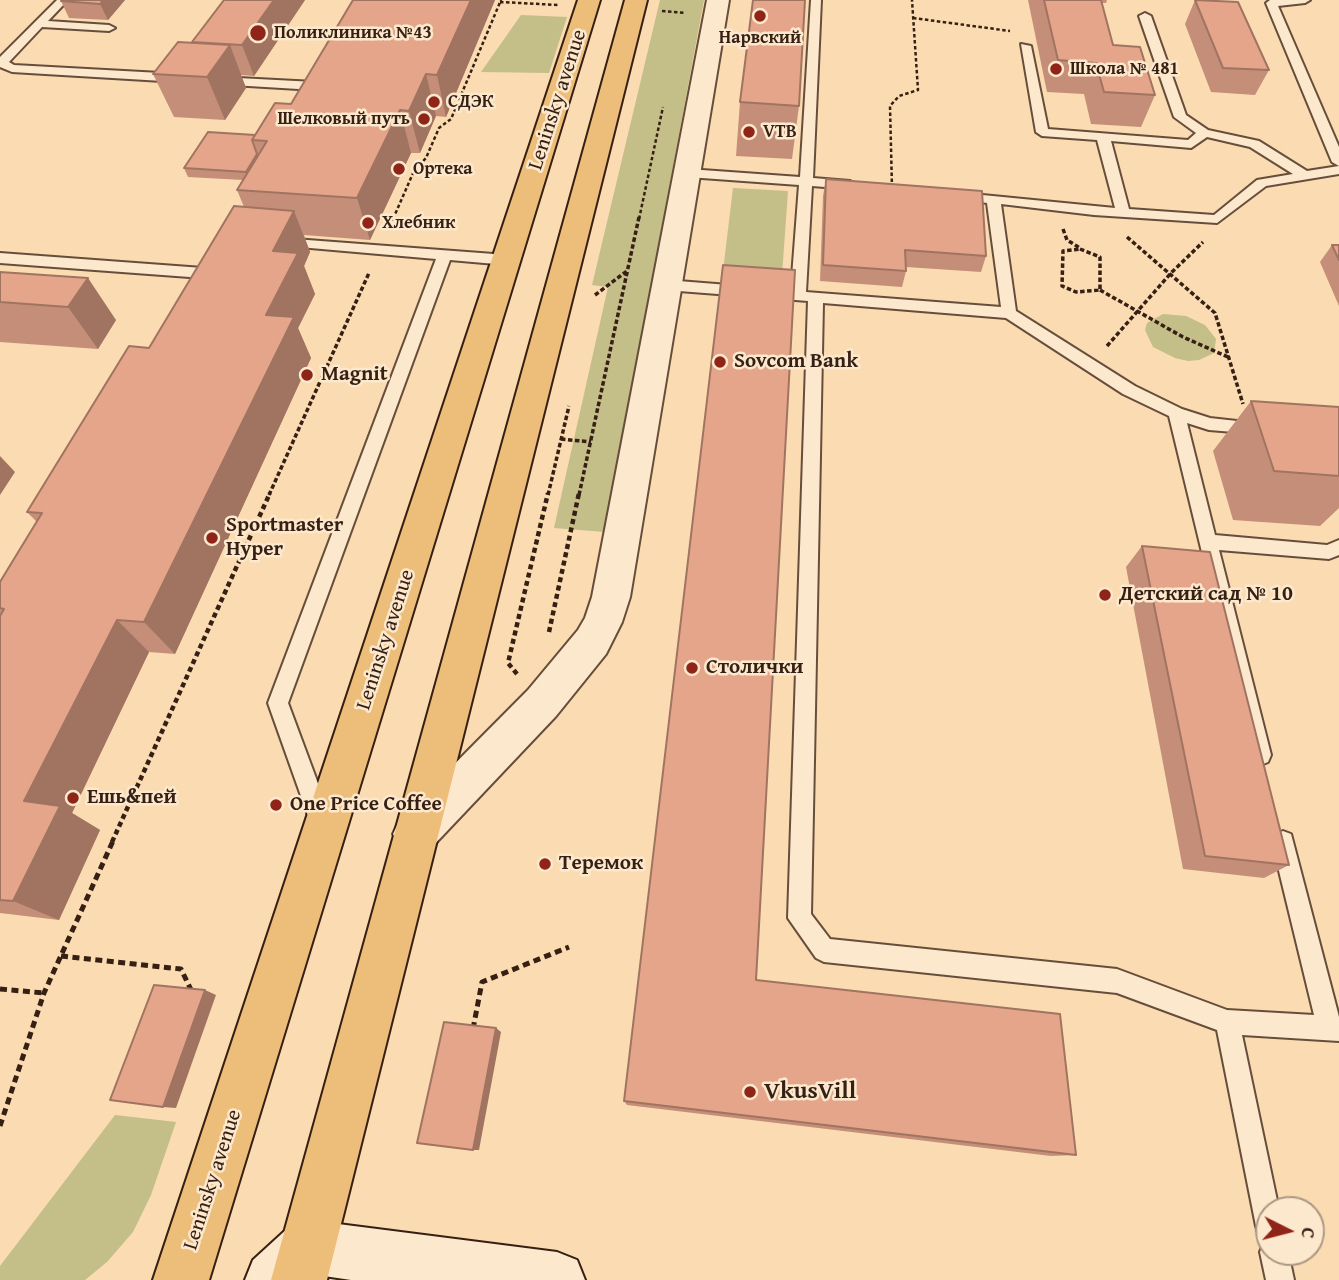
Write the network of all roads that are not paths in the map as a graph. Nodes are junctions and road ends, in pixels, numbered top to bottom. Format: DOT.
graph roads {
  1 [pos="63,0"];
  2 [pos="718,0"];
  3 [pos="816,0"];
  4 [pos="1305,0"];
  5 [pos="575,3"];
  6 [pos="645,5"];
  7 [pos="1145,16"];
  8 [pos="40,23"];
  9 [pos="109,28"];
  10 [pos="1025,46"];
  11 [pos="5,64"];
  12 [pos="0,75"];
  13 [pos="315,87"];
  14 [pos="1204,133"];
  15 [pos="1102,137"];
  16 [pos="1339,162"];
  17 [pos="1339,170"];
  18 [pos="688,173"];
  19 [pos="1304,176"];
  20 [pos="806,181"];
  21 [pos="892,188"];
  22 [pos="943,193"];
  23 [pos="993,199"];
  24 [pos="1123,213"];
  25 [pos="263,241"];
  26 [pos="445,254"];
  27 [pos="0,258"];
  28 [pos="507,261"];
  29 [pos="203,273"];
  30 [pos="666,285"];
  31 [pos="807,295"];
  32 [pos="1009,313"];
  33 [pos="1176,413"];
  34 [pos="1265,431"];
  35 [pos="1208,542"];
  36 [pos="1339,547"];
  37 [pos="1267,778"];
  38 [pos="1276,817"];
  39 [pos="324,831"];
  40 [pos="415,834"];
  41 [pos="1227,1022"];
  42 [pos="1334,1028"];
  43 [pos="1263,1196"];
  44 [pos="293,1269"];
  45 [pos="181,1280"];
  46 [pos="557,1280"];
  1 -- 8 [label="lane"];
  2 -- 18 [label="street"];
  3 -- 20 [label="lane"];
  4 -- 16 [label="lane"];
  5 -- 28 [label="main road, Leninsky avenue"];
  6 -- 40 [label="main road"];
  7 -- 14 [label="lane"];
  8 -- 9 [label="lane"];
  8 -- 11 [label="lane"];
  10 -- 15 [label="lane"];
  11 -- 12 [label="lane"];
  11 -- 13 [label="lane"];
  14 -- 15 [label="lane"];
  14 -- 19 [label="lane"];
  15 -- 24 [label="lane"];
  17 -- 19 [label="lane"];
  18 -- 20 [label="lane"];
  18 -- 30 [label="street"];
  19 -- 24 [label="lane"];
  20 -- 21 [label="lane"];
  20 -- 31 [label="lane"];
  22 -- 23 [label="lane"];
  23 -- 24 [label="lane"];
  23 -- 32 [label="lane"];
  25 -- 26 [label="lane"];
  26 -- 28 [label="lane"];
  26 -- 39 [label="lane"];
  27 -- 29 [label="lane"];
  28 -- 39 [label="main road, Leninsky avenue"];
  30 -- 31 [label="lane"];
  30 -- 40 [label="street"];
  31 -- 32 [label="lane"];
  31 -- 41 [label="lane"];
  32 -- 33 [label="lane"];
  33 -- 34 [label="lane"];
  33 -- 35 [label="lane"];
  35 -- 36 [label="lane"];
  35 -- 37 [label="lane"];
  38 -- 42 [label="lane"];
  39 -- 45 [label="main road, Leninsky avenue"];
  40 -- 44 [label="main road"];
  41 -- 42 [label="lane"];
  41 -- 43 [label="lane"];
  44 -- 46 [label="street"];
}
